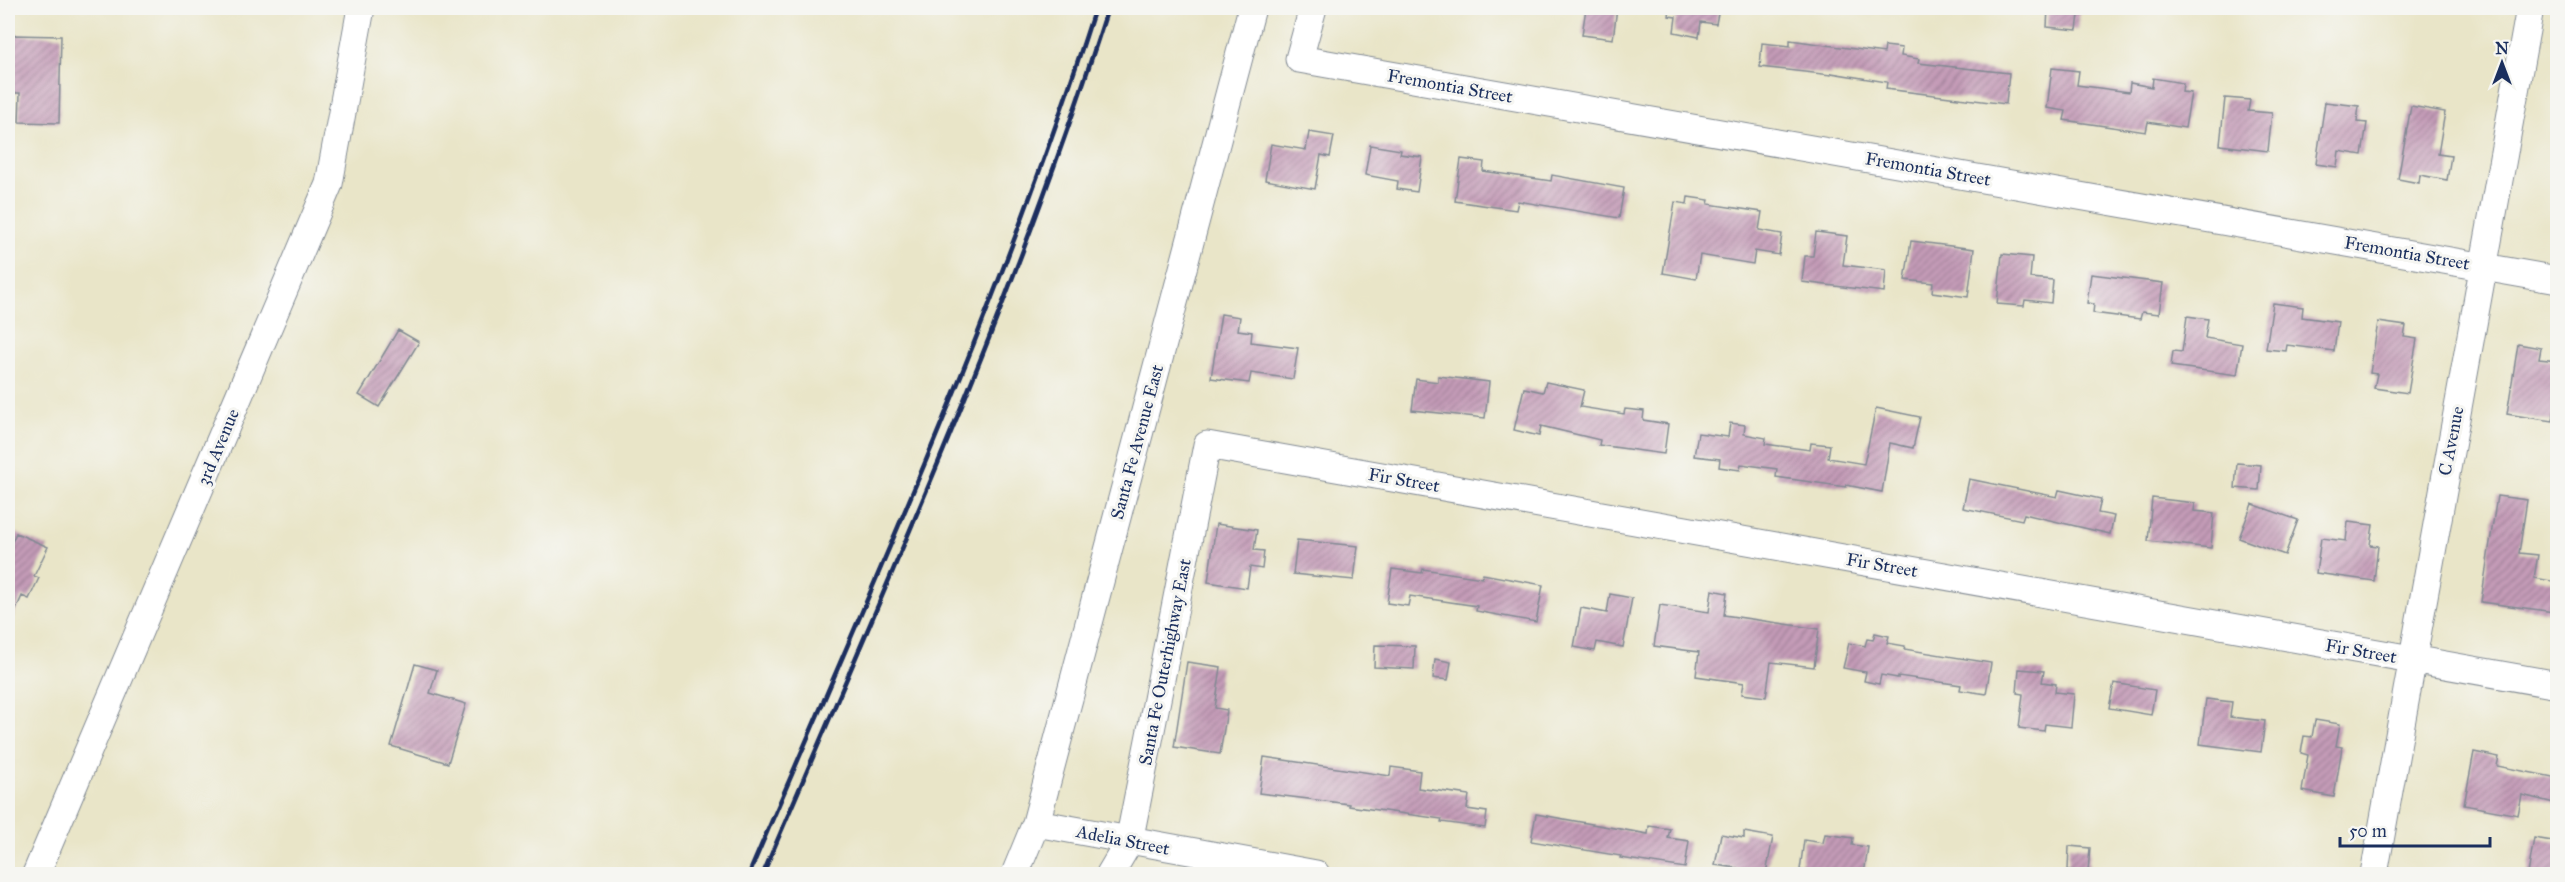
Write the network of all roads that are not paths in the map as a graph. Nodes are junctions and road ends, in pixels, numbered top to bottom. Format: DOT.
graph roads {
  1 [pos="361,8"];
  2 [pos="1252,8"];
  3 [pos="1313,8"];
  4 [pos="2530,8"];
  5 [pos="2484,267"];
  6 [pos="2558,280"];
  7 [pos="1207,445"];
  8 [pos="2411,659"];
  9 [pos="2558,685"];
  10 [pos="1036,823"];
  11 [pos="1129,842"];
  12 [pos="36,874"];
  13 [pos="1015,874"];
  14 [pos="1110,874"];
  15 [pos="1316,874"];
  16 [pos="2374,874"];
  1 -- 12 [label="street, 3rd Avenue"];
  2 -- 10 [label="street, Santa Fe Avenue East"];
  3 -- 5 [label="street, Fremontia Street"];
  4 -- 5 [label="street, C Avenue"];
  5 -- 6 [label="street, Fremontia Street"];
  5 -- 8 [label="street, C Avenue"];
  7 -- 8 [label="street, Fir Street"];
  7 -- 11 [label="street, Santa Fe Outerhighway East"];
  8 -- 9 [label="street, Fir Street"];
  8 -- 16 [label="street, C Avenue"];
  10 -- 11 [label="street, Adelia Street"];
  10 -- 13 [label="street, Santa Fe Avenue East"];
  11 -- 14 [label="street, Santa Fe Outerhighway East"];
  11 -- 15 [label="street, Adelia Street"];
}
